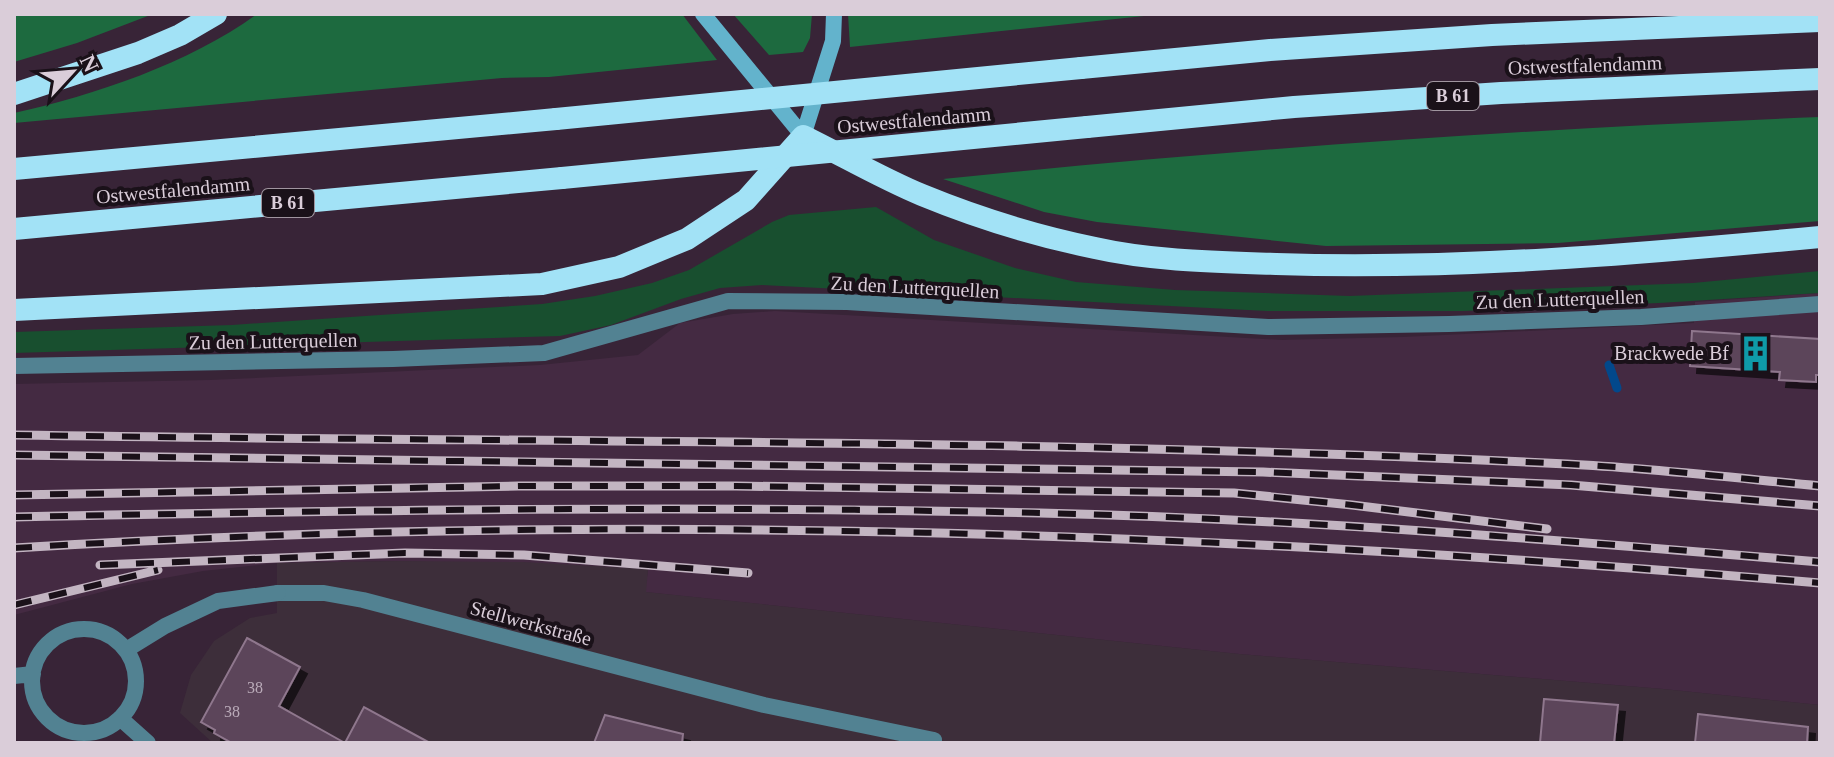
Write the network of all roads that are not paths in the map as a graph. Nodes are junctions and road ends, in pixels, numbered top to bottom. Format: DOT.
graph roads {
  1 [pos="216,14"];
  2 [pos="703,14"];
  3 [pos="834,14"];
  4 [pos="1820,21"];
  5 [pos="1820,79"];
  6 [pos="14,94"];
  7 [pos="803,136"];
  8 [pos="14,169"];
  9 [pos="14,229"];
  10 [pos="1820,237"];
  11 [pos="1820,304"];
  12 [pos="14,310"];
  13 [pos="14,366"];
  14 [pos="126,650"];
  15 [pos="33,674"];
  16 [pos="14,676"];
  17 [pos="120,718"];
  18 [pos="934,740"];
  19 [pos="148,743"];
  1 -- 6 [label="highway"];
  2 -- 7 [label="main road"];
  3 -- 7 [label="main road"];
  4 -- 8 [label="highway, Ostwestfalendamm, bridge"];
  5 -- 9 [label="highway, Ostwestfalendamm / B 61, bridge"];
  7 -- 10 [label="highway"];
  7 -- 12 [label="highway"];
  11 -- 13 [label="street, Zu den Lutterquellen"];
  14 -- 15 [label="street"];
  14 -- 17 [label="street"];
  14 -- 18 [label="street, Stellwerkstraße"];
  15 -- 16 [label="street"];
  15 -- 17 [label="street"];
  17 -- 19 [label="street"];
}
